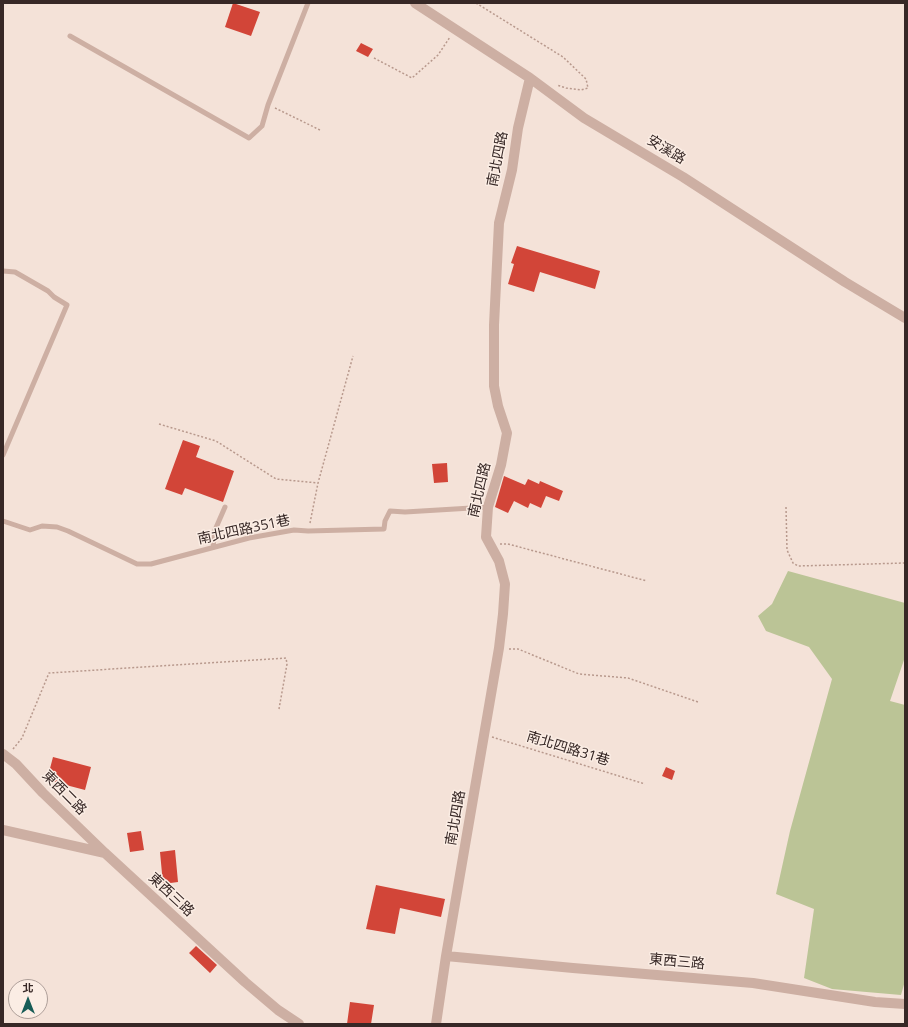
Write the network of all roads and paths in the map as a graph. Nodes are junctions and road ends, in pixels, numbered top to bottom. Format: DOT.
graph roads {
  1 [pos="308,3"];
  2 [pos="414,3"];
  3 [pos="476,3"];
  4 [pos="455,29"];
  5 [pos="70,36"];
  6 [pos="374,58"];
  7 [pos="530,78"];
  8 [pos="554,84"];
  9 [pos="268,105"];
  10 [pos="320,130"];
  11 [pos="3,271"];
  12 [pos="905,318"];
  13 [pos="353,356"];
  14 [pos="159,424"];
  15 [pos="3,455"];
  16 [pos="318,483"];
  17 [pos="225,507"];
  18 [pos="488,507"];
  19 [pos="786,507"];
  20 [pos="3,521"];
  21 [pos="308,531"];
  22 [pos="490,545"];
  23 [pos="213,547"];
  24 [pos="905,563"];
  25 [pos="647,581"];
  26 [pos="499,648"];
  27 [pos="698,702"];
  28 [pos="279,710"];
  29 [pos="484,734"];
  30 [pos="5,756"];
  31 [pos="645,784"];
  32 [pos="3,830"];
  33 [pos="105,853"];
  34 [pos="446,956"];
  35 [pos="905,1004"];
  36 [pos="299,1024"];
  37 [pos="436,1024"];
  1 -- 9 [label="lane"];
  2 -- 4 [label="street, 安溪路"];
  3 -- 8 [label="path"];
  4 -- 6 [label="path"];
  4 -- 7 [label="street, 安溪路"];
  5 -- 9 [label="lane"];
  7 -- 12 [label="street, 安溪路"];
  7 -- 18 [label="street, 南北四路"];
  9 -- 10 [label="path"];
  11 -- 15 [label="lane"];
  13 -- 16 [label="path"];
  14 -- 16 [label="path"];
  16 -- 21 [label="path"];
  17 -- 23 [label="lane"];
  18 -- 21 [label="lane, 南北四路351巷"];
  18 -- 22 [label="street, 南北四路"];
  19 -- 24 [label="path"];
  20 -- 23 [label="lane, 南北四路351巷"];
  21 -- 23 [label="lane, 南北四路351巷"];
  22 -- 25 [label="path"];
  22 -- 26 [label="street, 南北四路"];
  26 -- 27 [label="path"];
  26 -- 29 [label="street, 南北四路"];
  28 -- 30 [label="path"];
  29 -- 31 [label="path, 南北四路31巷"];
  29 -- 34 [label="street, 南北四路"];
  30 -- 33 [label="street, 東西二路"];
  32 -- 33 [label="street, 東西三路"];
  33 -- 36 [label="street, 東西三路"];
  34 -- 35 [label="street, 東西三路"];
  34 -- 37 [label="street, 南北四路"];
}
